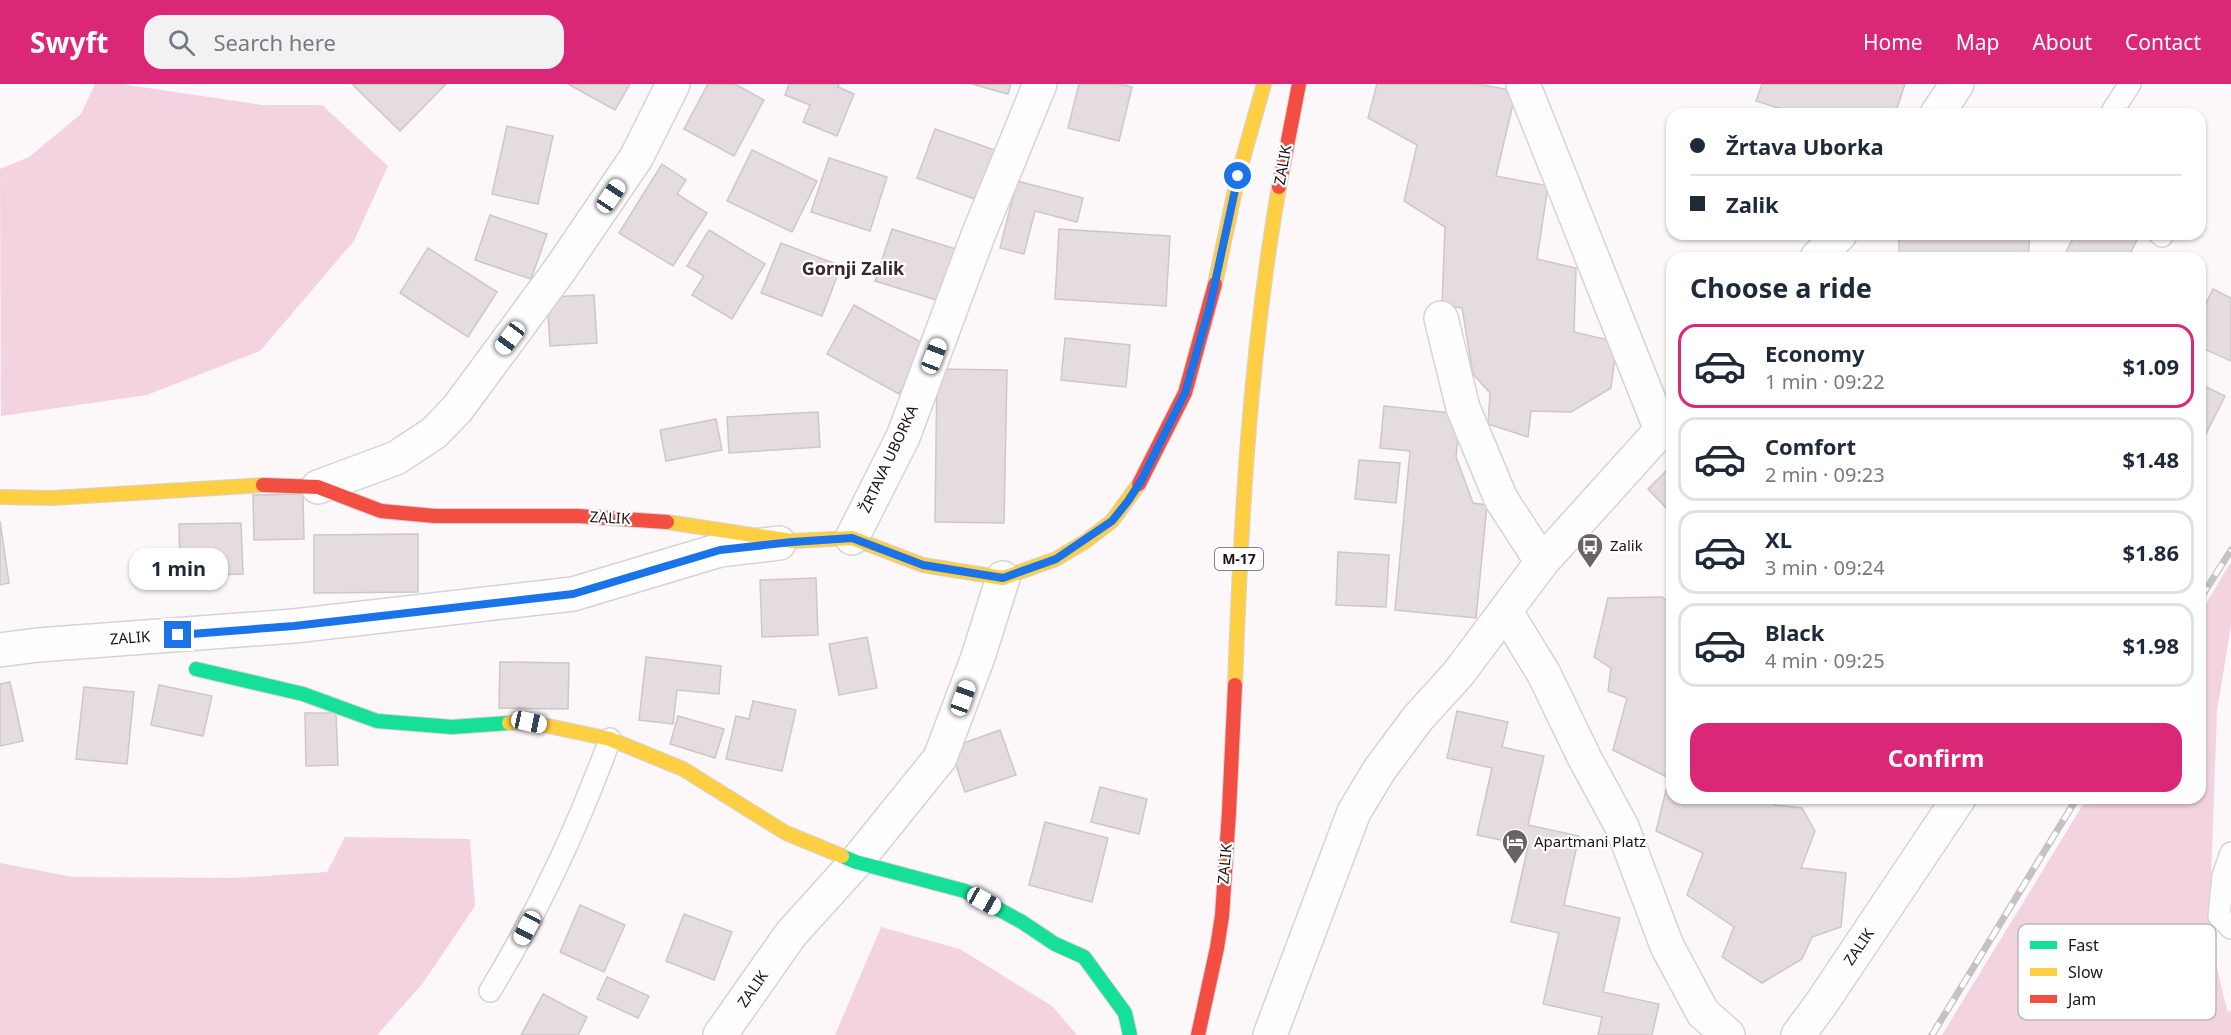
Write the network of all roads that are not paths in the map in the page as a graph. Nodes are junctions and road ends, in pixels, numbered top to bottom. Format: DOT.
graph roads {
  1 [pos="673,84"];
  2 [pos="1040,84"];
  3 [pos="1264,84"];
  4 [pos="1299,84"];
  5 [pos="1523,84"];
  6 [pos="1957,84"];
  7 [pos="2130,84"];
  8 [pos="1941,108"];
  9 [pos="2113,108"];
  10 [pos="1834,240"];
  11 [pos="1823,252"];
  12 [pos="1441,318"];
  13 [pos="1666,422"];
  14 [pos="1666,425"];
  15 [pos="318,487"];
  16 [pos="0,497"];
  17 [pos="852,538"];
  18 [pos="792,542"];
  19 [pos="1542,562"];
  20 [pos="1003,578"];
  21 [pos="1506,612"];
  22 [pos="0,650"];
  23 [pos="196,669"];
  24 [pos="610,739"];
  25 [pos="1955,804"];
  26 [pos="2231,853"];
  27 [pos="856,862"];
  28 [pos="2231,927"];
  29 [pos="490,991"];
  30 [pos="720,1035"];
  31 [pos="1130,1035"];
  32 [pos="1198,1035"];
  33 [pos="1270,1035"];
  34 [pos="1728,1035"];
  35 [pos="1798,1035"];
  1 -- 15 [label="street"];
  2 -- 17 [label="street, ŽRTAVA UBORKA"];
  3 -- 20 [label="street"];
  4 -- 32 [label="street, ZALIK / M-17"];
  5 -- 13 [label="street"];
  6 -- 8 [label="street"];
  7 -- 9 [label="lane"];
  10 -- 11 [label="street"];
  12 -- 19 [label="street"];
  14 -- 19 [label="street"];
  15 -- 16 [label="street, ZALIK"];
  15 -- 18 [label="street, ZALIK"];
  17 -- 18 [label="street, ZALIK"];
  17 -- 20 [label="street"];
  18 -- 22 [label="street, ZALIK"];
  19 -- 21 [label="street"];
  20 -- 27 [label="street, ZALIK"];
  21 -- 33 [label="street"];
  21 -- 34 [label="street"];
  23 -- 24 [label="street"];
  24 -- 27 [label="street"];
  24 -- 29 [label="lane"];
  25 -- 35 [label="street, ZALIK"];
  26 -- 28 [label="lane"];
  27 -- 30 [label="street, ZALIK"];
  27 -- 31 [label="street"];
}
